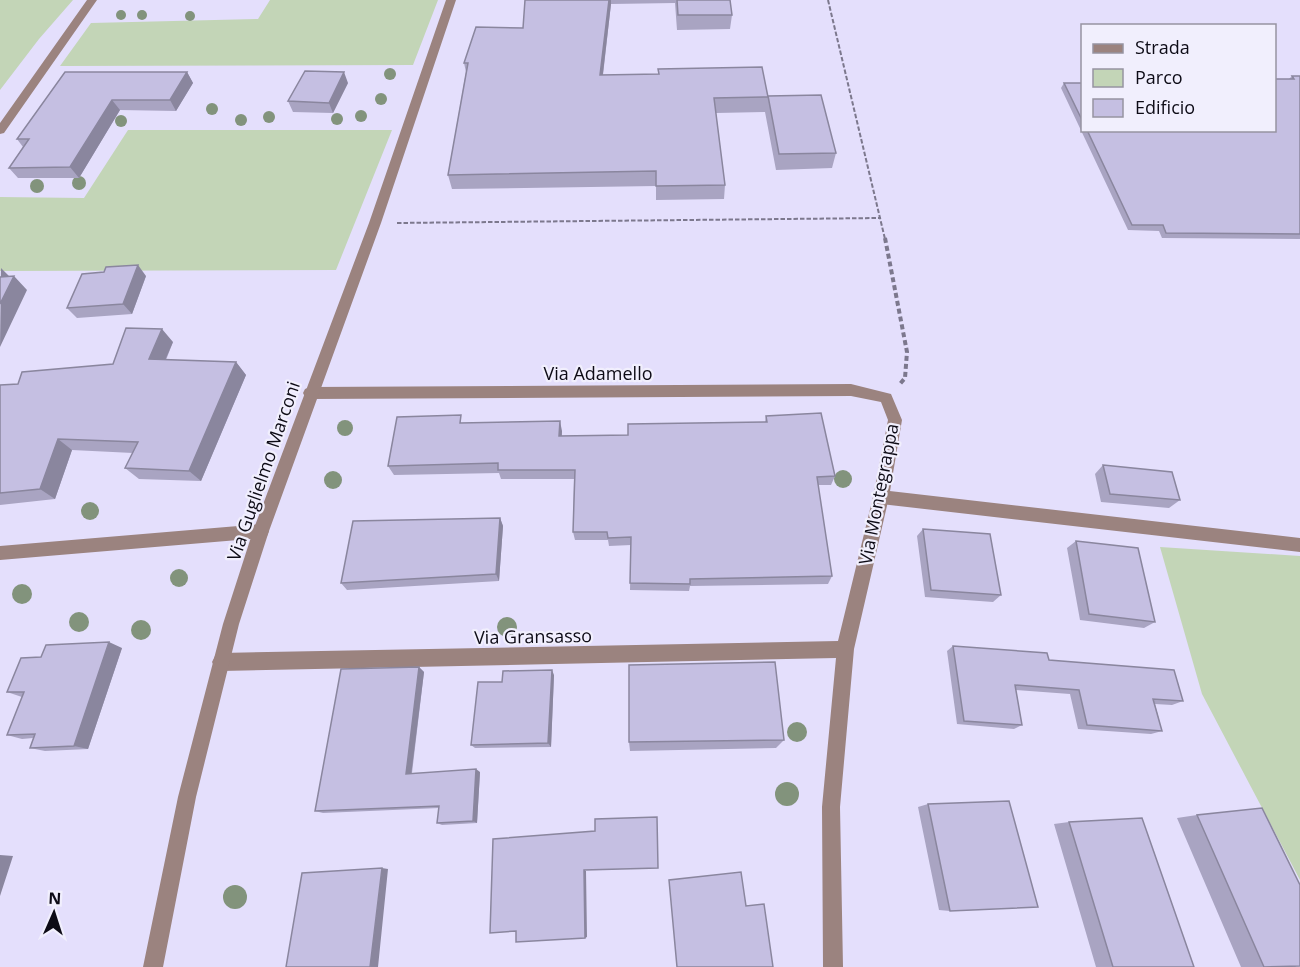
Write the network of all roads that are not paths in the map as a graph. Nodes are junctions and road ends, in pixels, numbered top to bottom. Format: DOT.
graph roads {
  1 [pos="92,0"];
  2 [pos="451,0"];
  3 [pos="0,131"];
  4 [pos="310,393"];
  5 [pos="886,398"];
  6 [pos="881,497"];
  7 [pos="261,531"];
  8 [pos="1300,546"];
  9 [pos="0,554"];
  10 [pos="845,649"];
  11 [pos="221,662"];
  12 [pos="153,967"];
  13 [pos="832,967"];
  1 -- 3 [label="street"];
  2 -- 4 [label="street, Via Guglielmo Marconi"];
  4 -- 5 [label="street, Via Adamello"];
  4 -- 7 [label="street, Via Guglielmo Marconi"];
  5 -- 6 [label="street, Via Montegrappa"];
  6 -- 8 [label="street"];
  6 -- 10 [label="street, Via Montegrappa"];
  7 -- 9 [label="street"];
  7 -- 11 [label="street, Via Guglielmo Marconi"];
  10 -- 11 [label="street, Via Gransasso"];
  10 -- 13 [label="street, Via Montegrappa"];
  11 -- 12 [label="street, Via Guglielmo Marconi"];
}
